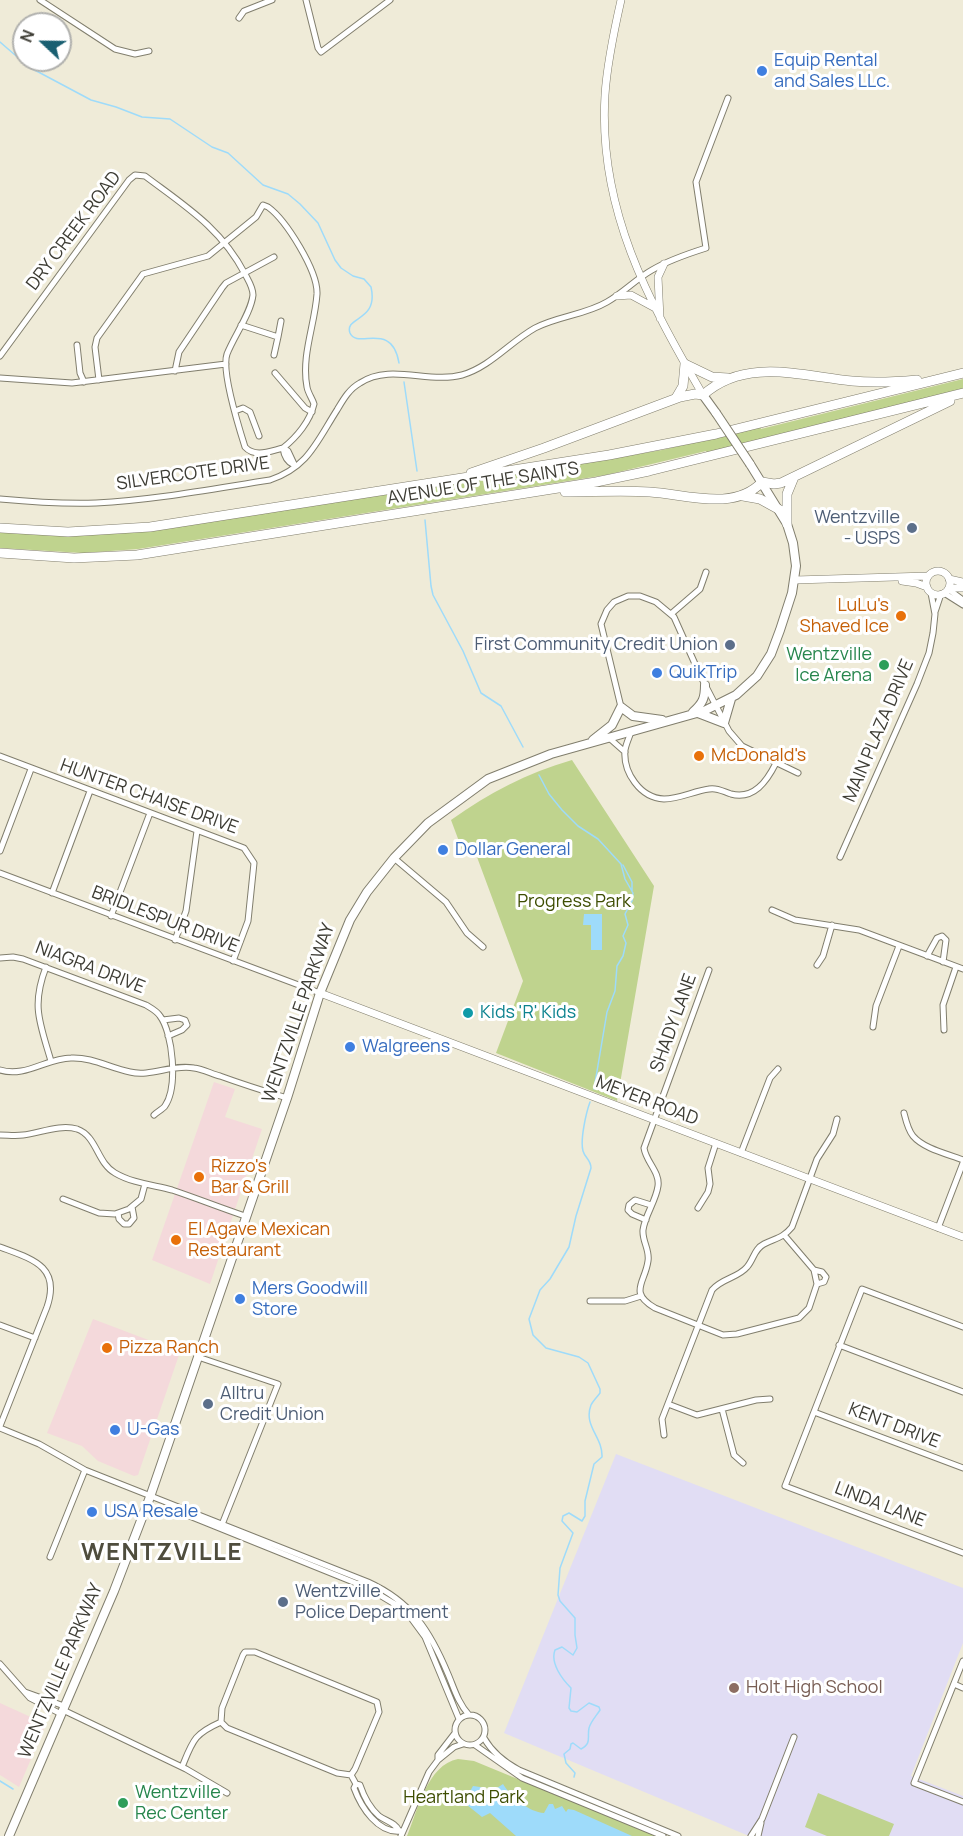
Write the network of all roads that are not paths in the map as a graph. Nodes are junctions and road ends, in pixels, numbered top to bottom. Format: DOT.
graph roads {
  1 [pos="40,0"];
  2 [pos="272,0"];
  3 [pos="306,0"];
  4 [pos="390,0"];
  5 [pos="621,0"];
  6 [pos="239,18"];
  7 [pos="149,51"];
  8 [pos="728,98"];
  9 [pos="225,242"];
  10 [pos="274,257"];
  11 [pos="664,264"];
  12 [pos="245,274"];
  13 [pos="641,278"];
  14 [pos="616,296"];
  15 [pos="655,308"];
  16 [pos="281,321"];
  17 [pos="660,321"];
  18 [pos="241,324"];
  19 [pos="278,337"];
  20 [pos="77,345"];
  21 [pos="274,355"];
  22 [pos="0,356"];
  23 [pos="226,364"];
  24 [pos="685,364"];
  25 [pos="175,371"];
  26 [pos="275,373"];
  27 [pos="963,373"];
  28 [pos="0,378"];
  29 [pos="730,378"];
  30 [pos="99,380"];
  31 [pos="937,380"];
  32 [pos="84,382"];
  33 [pos="963,394"];
  34 [pos="703,395"];
  35 [pos="676,398"];
  36 [pos="235,411"];
  37 [pos="312,412"];
  38 [pos="259,436"];
  39 [pos="283,448"];
  40 [pos="295,466"];
  41 [pos="794,477"];
  42 [pos="447,481"];
  43 [pos="762,482"];
  44 [pos="542,491"];
  45 [pos="740,496"];
  46 [pos="0,499"];
  47 [pos="780,510"];
  48 [pos="787,524"];
  49 [pos="0,528"];
  50 [pos="0,553"];
  51 [pos="706,572"];
  52 [pos="928,576"];
  53 [pos="860,579"];
  54 [pos="949,579"];
  55 [pos="795,580"];
  56 [pos="963,582"];
  57 [pos="963,588"];
  58 [pos="929,590"];
  59 [pos="945,591"];
  60 [pos="963,600"];
  61 [pos="963,605"];
  62 [pos="671,614"];
  63 [pos="934,614"];
  64 [pos="705,685"];
  65 [pos="731,699"];
  66 [pos="716,706"];
  67 [pos="621,707"];
  68 [pos="694,713"];
  69 [pos="666,721"];
  70 [pos="724,723"];
  71 [pos="631,731"];
  72 [pos="608,737"];
  73 [pos="590,742"];
  74 [pos="625,752"];
  75 [pos="0,756"];
  76 [pos="776,763"];
  77 [pos="31,769"];
  78 [pos="798,773"];
  79 [pos="90,791"];
  80 [pos="150,813"];
  81 [pos="197,831"];
  82 [pos="0,851"];
  83 [pos="840,857"];
  84 [pos="394,858"];
  85 [pos="0,873"];
  86 [pos="52,893"];
  87 [pos="772,910"];
  88 [pos="111,916"];
  89 [pos="832,925"];
  90 [pos="175,939"];
  91 [pos="483,946"];
  92 [pos="899,946"];
  93 [pos="927,956"];
  94 [pos="0,958"];
  95 [pos="233,961"];
  96 [pos="943,962"];
  97 [pos="817,965"];
  98 [pos="46,967"];
  99 [pos="960,968"];
  100 [pos="709,970"];
  101 [pos="320,993"];
  102 [pos="163,1020"];
  103 [pos="873,1027"];
  104 [pos="944,1030"];
  105 [pos="168,1036"];
  106 [pos="51,1061"];
  107 [pos="173,1068"];
  108 [pos="778,1069"];
  109 [pos="0,1070"];
  110 [pos="286,1098"];
  111 [pos="904,1113"];
  112 [pos="154,1115"];
  113 [pos="837,1119"];
  114 [pos="655,1120"];
  115 [pos="0,1135"];
  116 [pos="716,1143"];
  117 [pos="741,1153"];
  118 [pos="963,1162"];
  119 [pos="810,1179"];
  120 [pos="145,1184"];
  121 [pos="63,1199"];
  122 [pos="651,1205"];
  123 [pos="132,1207"];
  124 [pos="698,1208"];
  125 [pos="118,1213"];
  126 [pos="245,1216"];
  127 [pos="646,1220"];
  128 [pos="938,1228"];
  129 [pos="785,1236"];
  130 [pos="963,1237"];
  131 [pos="0,1247"];
  132 [pos="814,1270"];
  133 [pos="817,1284"];
  134 [pos="641,1296"];
  135 [pos="590,1301"];
  136 [pos="0,1325"];
  137 [pos="698,1325"];
  138 [pos="963,1328"];
  139 [pos="35,1338"];
  140 [pos="839,1345"];
  141 [pos="198,1357"];
  142 [pos="963,1392"];
  143 [pos="770,1399"];
  144 [pos="668,1404"];
  145 [pos="722,1409"];
  146 [pos="814,1412"];
  147 [pos="0,1427"];
  148 [pos="664,1435"];
  149 [pos="743,1464"];
  150 [pos="963,1468"];
  151 [pos="85,1470"];
  152 [pos="150,1497"];
  153 [pos="221,1526"];
  154 [pos="963,1553"];
  155 [pos="50,1557"];
  156 [pos="963,1661"];
  157 [pos="0,1664"];
  158 [pos="954,1684"];
  159 [pos="963,1688"];
  160 [pos="63,1710"];
  161 [pos="469,1715"];
  162 [pos="459,1719"];
  163 [pos="221,1722"];
  164 [pos="455,1733"];
  165 [pos="794,1737"];
  166 [pos="484,1738"];
  167 [pos="464,1744"];
  168 [pos="475,1745"];
  169 [pos="438,1760"];
  170 [pos="182,1767"];
  171 [pos="351,1775"];
  172 [pos="227,1793"];
  173 [pos="963,1802"];
  174 [pos="762,1819"];
  175 [pos="401,1833"];
  176 [pos="9,1836"];
  177 [pos="663,1836"];
  178 [pos="678,1836"];
  179 [pos="751,1836"];
  180 [pos="758,1836"];
  1 -- 7 [label="street"];
  2 -- 6 [label="street"];
  3 -- 4 [label="street"];
  5 -- 13 [label="main road"];
  8 -- 11 [label="street, SILVERCOTE DRIVE"];
  9 -- 12 [label="street, DRY CREEK ROAD"];
  9 -- 22 [label="street, DRY CREEK ROAD"];
  9 -- 30 [label="street"];
  9 -- 37 [label="street"];
  10 -- 12 [label="street"];
  11 -- 13 [label="street, SILVERCOTE DRIVE"];
  11 -- 17 [label="main road"];
  12 -- 18 [label="street, DRY CREEK ROAD"];
  12 -- 25 [label="street"];
  13 -- 14 [label="street, SILVERCOTE DRIVE"];
  13 -- 15 [label="main road"];
  14 -- 15 [label="main road"];
  14 -- 40 [label="street, SILVERCOTE DRIVE"];
  15 -- 17 [label="main road"];
  16 -- 19 [label="street"];
  17 -- 24 [label="main road"];
  18 -- 19 [label="street"];
  18 -- 23 [label="street, DRY CREEK ROAD"];
  19 -- 21 [label="street"];
  20 -- 32 [label="street"];
  23 -- 25 [label="street"];
  23 -- 36 [label="street, DRY CREEK ROAD"];
  24 -- 29 [label="highway"];
  24 -- 34 [label="main road"];
  24 -- 35 [label="highway"];
  25 -- 30 [label="street"];
  26 -- 37 [label="street"];
  27 -- 31 [label="highway, AVENUE OF THE SAINTS"];
  28 -- 32 [label="street"];
  29 -- 31 [label="highway"];
  29 -- 34 [label="highway"];
  30 -- 32 [label="street"];
  31 -- 42 [label="highway, AVENUE OF THE SAINTS"];
  33 -- 41 [label="highway"];
  33 -- 44 [label="highway, AVENUE OF THE SAINTS"];
  34 -- 35 [label="highway"];
  34 -- 43 [label="main road, WENTZVILLE PARKWAY, bridge"];
  35 -- 42 [label="highway"];
  36 -- 38 [label="street"];
  36 -- 39 [label="street, DRY CREEK ROAD"];
  37 -- 39 [label="street"];
  39 -- 40 [label="street"];
  40 -- 46 [label="street, SILVERCOTE DRIVE"];
  41 -- 43 [label="highway"];
  41 -- 48 [label="highway"];
  42 -- 49 [label="highway, AVENUE OF THE SAINTS"];
  43 -- 45 [label="highway"];
  43 -- 47 [label="main road, WENTZVILLE PARKWAY"];
  44 -- 45 [label="highway"];
  44 -- 50 [label="highway, AVENUE OF THE SAINTS"];
  45 -- 47 [label="highway"];
  47 -- 48 [label="main road, WENTZVILLE PARKWAY"];
  48 -- 55 [label="main road, WENTZVILLE PARKWAY"];
  51 -- 62 [label="street"];
  52 -- 53 [label="main road"];
  52 -- 54 [label="main road"];
  52 -- 58 [label="main road"];
  53 -- 55 [label="main road"];
  53 -- 58 [label="main road"];
  54 -- 56 [label="main road"];
  54 -- 59 [label="main road"];
  55 -- 65 [label="main road, WENTZVILLE PARKWAY"];
  57 -- 59 [label="main road"];
  58 -- 59 [label="main road"];
  58 -- 63 [label="street, MAIN PLAZA DRIVE"];
  59 -- 60 [label="street"];
  59 -- 61 [label="street"];
  59 -- 63 [label="street, MAIN PLAZA DRIVE"];
  62 -- 64 [label="street"];
  62 -- 67 [label="street"];
  63 -- 83 [label="street, MAIN PLAZA DRIVE"];
  64 -- 66 [label="street"];
  64 -- 68 [label="main road"];
  65 -- 66 [label="main road, WENTZVILLE PARKWAY"];
  65 -- 70 [label="main road"];
  66 -- 68 [label="main road, WENTZVILLE PARKWAY"];
  66 -- 70 [label="street"];
  67 -- 69 [label="main road"];
  67 -- 73 [label="main road"];
  68 -- 69 [label="main road, WENTZVILLE PARKWAY"];
  68 -- 70 [label="main road"];
  69 -- 71 [label="main road, WENTZVILLE PARKWAY"];
  70 -- 76 [label="street"];
  71 -- 72 [label="main road, WENTZVILLE PARKWAY"];
  71 -- 74 [label="street"];
  72 -- 73 [label="main road, WENTZVILLE PARKWAY"];
  72 -- 74 [label="street"];
  73 -- 84 [label="main road, WENTZVILLE PARKWAY"];
  74 -- 76 [label="street"];
  75 -- 77 [label="street, HUNTER CHAISE DRIVE"];
  76 -- 78 [label="street"];
  77 -- 79 [label="street, HUNTER CHAISE DRIVE"];
  77 -- 82 [label="street"];
  79 -- 80 [label="street, HUNTER CHAISE DRIVE"];
  79 -- 86 [label="street"];
  80 -- 81 [label="street, HUNTER CHAISE DRIVE"];
  80 -- 88 [label="street"];
  81 -- 90 [label="street"];
  81 -- 95 [label="street, HUNTER CHAISE DRIVE"];
  84 -- 91 [label="street"];
  84 -- 101 [label="main road, WENTZVILLE PARKWAY"];
  85 -- 86 [label="street, BRIDLESPUR DRIVE"];
  86 -- 88 [label="street, BRIDLESPUR DRIVE"];
  87 -- 89 [label="street"];
  88 -- 90 [label="street, BRIDLESPUR DRIVE"];
  89 -- 92 [label="street"];
  89 -- 97 [label="street"];
  90 -- 95 [label="street, BRIDLESPUR DRIVE"];
  92 -- 93 [label="street"];
  92 -- 103 [label="street"];
  93 -- 96 [label="street"];
  93 -- 96 [label="street"];
  94 -- 98 [label="street, NIAGRA DRIVE"];
  95 -- 101 [label="street, BRIDLESPUR DRIVE"];
  96 -- 99 [label="street"];
  98 -- 102 [label="street, NIAGRA DRIVE"];
  98 -- 106 [label="street"];
  99 -- 104 [label="street"];
  100 -- 114 [label="street, SHADY LANE"];
  101 -- 110 [label="main road, WENTZVILLE PARKWAY"];
  101 -- 114 [label="main road, MEYER ROAD"];
  102 -- 105 [label="street"];
  102 -- 105 [label="street, NIAGRA DRIVE"];
  105 -- 107 [label="street"];
  106 -- 107 [label="street"];
  106 -- 109 [label="street"];
  107 -- 110 [label="street"];
  107 -- 112 [label="street"];
  108 -- 117 [label="street"];
  110 -- 126 [label="main road, WENTZVILLE PARKWAY"];
  111 -- 118 [label="street"];
  113 -- 119 [label="street"];
  114 -- 116 [label="main road, MEYER ROAD"];
  114 -- 122 [label="street, SHADY LANE"];
  115 -- 120 [label="street"];
  116 -- 117 [label="main road, MEYER ROAD"];
  116 -- 124 [label="street"];
  117 -- 119 [label="main road, MEYER ROAD"];
  118 -- 128 [label="street"];
  119 -- 128 [label="main road, MEYER ROAD"];
  119 -- 129 [label="street"];
  120 -- 123 [label="street"];
  120 -- 126 [label="street"];
  121 -- 125 [label="street"];
  122 -- 127 [label="street, SHADY LANE"];
  122 -- 127 [label="street"];
  123 -- 125 [label="street"];
  123 -- 125 [label="street"];
  126 -- 141 [label="main road, WENTZVILLE PARKWAY"];
  127 -- 134 [label="street"];
  128 -- 130 [label="main road, MEYER ROAD"];
  129 -- 132 [label="street"];
  129 -- 137 [label="street"];
  131 -- 139 [label="street"];
  132 -- 133 [label="street"];
  132 -- 133 [label="street"];
  133 -- 137 [label="street"];
  134 -- 135 [label="street"];
  134 -- 137 [label="street"];
  136 -- 139 [label="street"];
  137 -- 144 [label="street"];
  138 -- 140 [label="street"];
  139 -- 147 [label="street"];
  140 -- 142 [label="street"];
  140 -- 146 [label="street"];
  141 -- 152 [label="main road, WENTZVILLE PARKWAY"];
  141 -- 153 [label="street"];
  143 -- 145 [label="street"];
  144 -- 145 [label="street"];
  144 -- 148 [label="street"];
  145 -- 149 [label="street"];
  146 -- 150 [label="street, KENT DRIVE"];
  146 -- 154 [label="street, LINDA LANE"];
  147 -- 151 [label="street"];
  151 -- 152 [label="street"];
  151 -- 155 [label="street"];
  152 -- 153 [label="street"];
  152 -- 160 [label="main road, WENTZVILLE PARKWAY"];
  153 -- 161 [label="street"];
  153 -- 162 [label="street"];
  156 -- 158 [label="street"];
  157 -- 160 [label="street"];
  158 -- 159 [label="street"];
  158 -- 173 [label="street"];
  160 -- 170 [label="street"];
  160 -- 176 [label="main road, WENTZVILLE PARKWAY"];
  161 -- 162 [label="street"];
  161 -- 166 [label="street"];
  162 -- 164 [label="street"];
  163 -- 170 [label="street"];
  163 -- 171 [label="street"];
  163 -- 171 [label="street"];
  164 -- 167 [label="street"];
  164 -- 169 [label="street"];
  165 -- 174 [label="street"];
  166 -- 168 [label="street"];
  166 -- 178 [label="street"];
  167 -- 168 [label="street"];
  167 -- 169 [label="street"];
  168 -- 177 [label="street"];
  169 -- 175 [label="street"];
  170 -- 172 [label="street"];
  171 -- 175 [label="street"];
  174 -- 179 [label="street"];
  174 -- 180 [label="street"];
}
